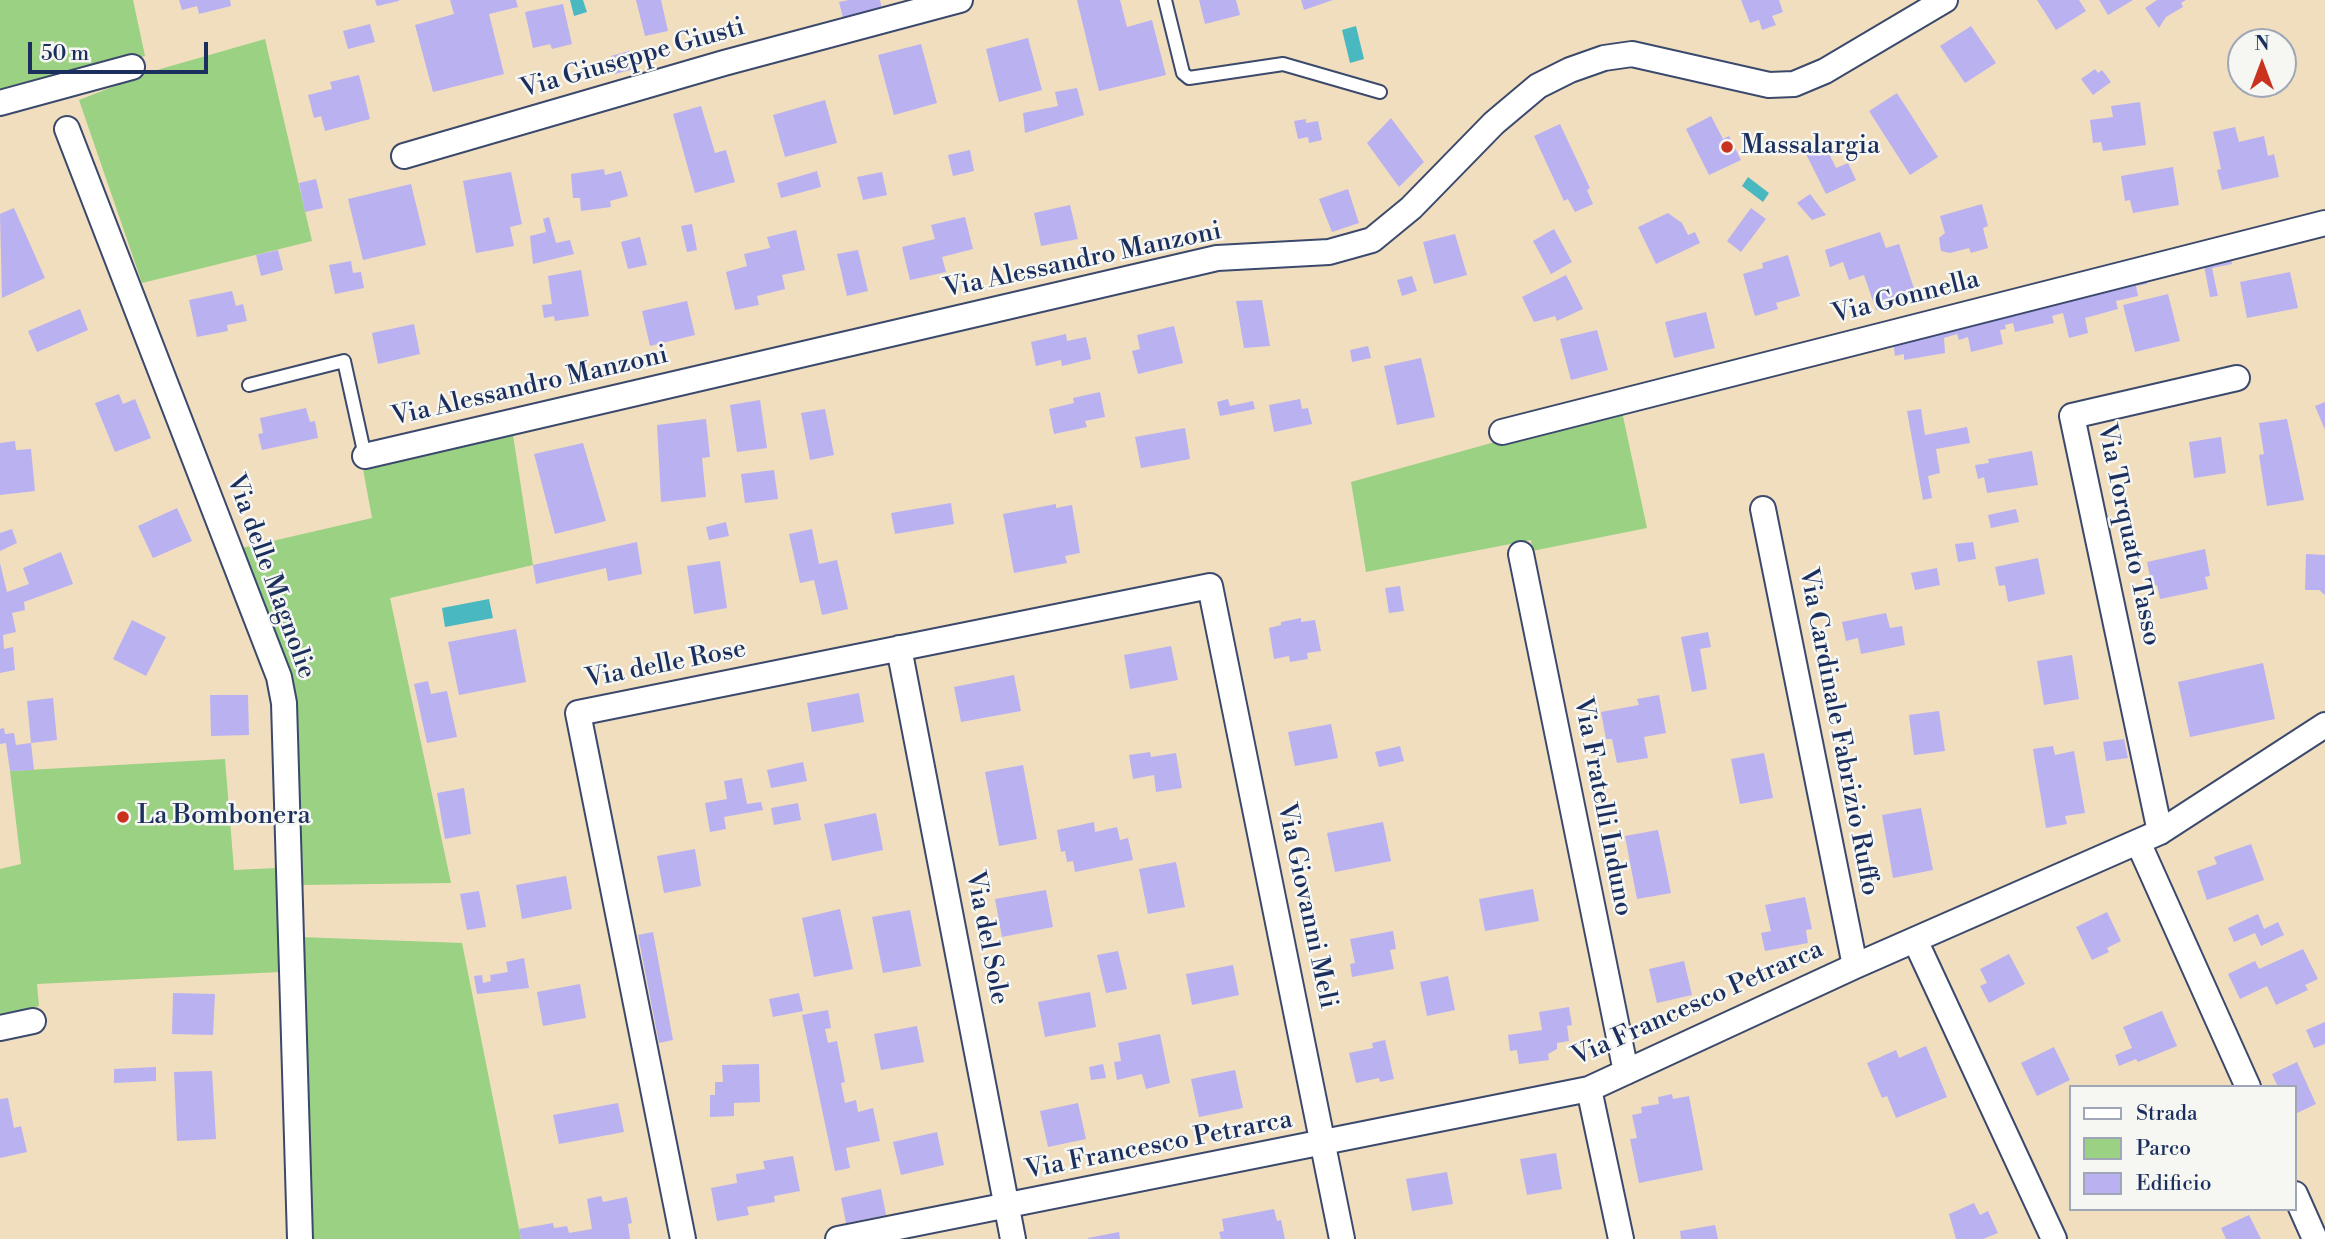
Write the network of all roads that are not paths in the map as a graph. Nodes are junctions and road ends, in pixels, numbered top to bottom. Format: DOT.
graph roads {
  1 [pos="960,0"];
  2 [pos="1165,0"];
  3 [pos="1945,0"];
  4 [pos="132,67"];
  5 [pos="1380,92"];
  6 [pos="0,103"];
  7 [pos="67,129"];
  8 [pos="404,156"];
  9 [pos="2325,223"];
  10 [pos="2237,378"];
  11 [pos="249,385"];
  12 [pos="1502,432"];
  13 [pos="365,456"];
  14 [pos="1763,509"];
  15 [pos="1521,554"];
  16 [pos="1210,586"];
  17 [pos="899,648"];
  18 [pos="2325,725"];
  19 [pos="2149,837"];
  20 [pos="1915,940"];
  21 [pos="1855,966"];
  22 [pos="33,1021"];
  23 [pos="0,1028"];
  24 [pos="1626,1072"];
  25 [pos="2247,1085"];
  26 [pos="1589,1089"];
  27 [pos="1325,1143"];
  28 [pos="2297,1198"];
  29 [pos="1007,1206"];
  30 [pos="300,1239"];
  31 [pos="683,1239"];
  32 [pos="838,1239"];
  33 [pos="1013,1239"];
  34 [pos="1342,1239"];
  35 [pos="1621,1239"];
  36 [pos="2054,1239"];
  37 [pos="2315,1239"];
  1 -- 8 [label="street, Via Giuseppe Giusti"];
  2 -- 5 [label="lane"];
  3 -- 13 [label="street, Via Alessandro Manzoni"];
  4 -- 6 [label="street"];
  7 -- 30 [label="street, Via delle Magnolie"];
  9 -- 12 [label="street, Via Gonnella"];
  10 -- 19 [label="street, Via Torquato Tasso"];
  11 -- 13 [label="lane"];
  14 -- 21 [label="street, Via Cardinale Fabrizio Ruffo"];
  15 -- 24 [label="street, Via Fratelli Induno"];
  16 -- 17 [label="street, Via delle Rose"];
  16 -- 27 [label="street, Via Giovanni Meli"];
  17 -- 29 [label="street, Via del Sole"];
  17 -- 31 [label="street, Via delle Rose"];
  18 -- 19 [label="street, Via Francesco Petrarca"];
  19 -- 20 [label="street, Via Francesco Petrarca"];
  19 -- 25 [label="street"];
  20 -- 21 [label="street, Via Francesco Petrarca"];
  20 -- 36 [label="street"];
  21 -- 24 [label="street, Via Francesco Petrarca"];
  22 -- 23 [label="street"];
  24 -- 26 [label="street, Via Francesco Petrarca"];
  26 -- 27 [label="street, Via Francesco Petrarca"];
  26 -- 35 [label="street"];
  27 -- 29 [label="street, Via Francesco Petrarca"];
  27 -- 34 [label="street, Via Giovanni Meli"];
  28 -- 37 [label="street"];
  29 -- 32 [label="street, Via Francesco Petrarca"];
  29 -- 33 [label="street, Via del Sole"];
}
